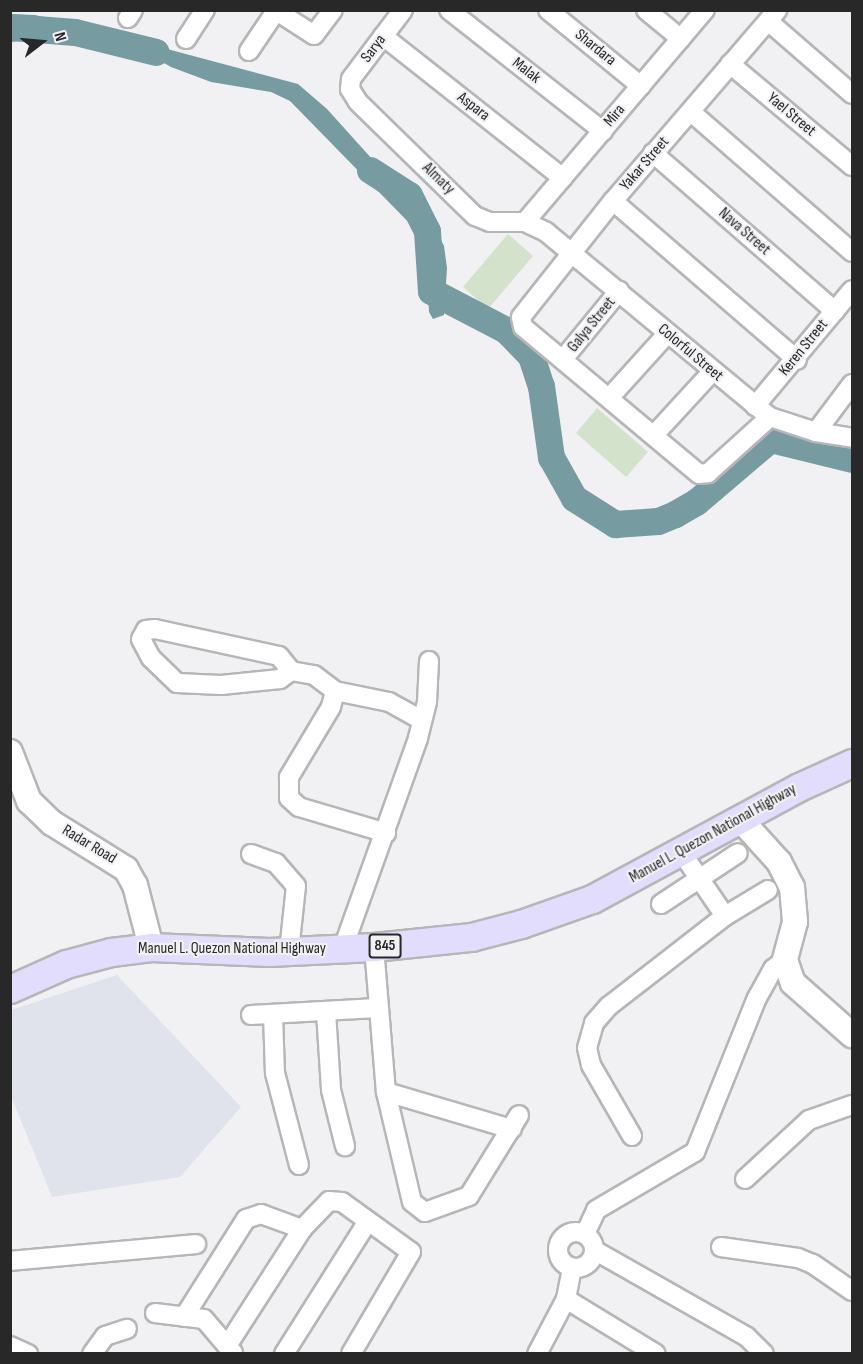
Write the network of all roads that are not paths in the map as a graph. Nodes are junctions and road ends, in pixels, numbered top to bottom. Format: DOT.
graph roads {
  1 [pos="205,10"];
  2 [pos="333,10"];
  3 [pos="403,10"];
  4 [pos="449,10"];
  5 [pos="548,10"];
  6 [pos="646,10"];
  7 [pos="705,10"];
  8 [pos="276,11"];
  9 [pos="772,16"];
  10 [pos="383,36"];
  11 [pos="186,39"];
  12 [pos="681,39"];
  13 [pos="249,51"];
  14 [pos="730,64"];
  15 [pos="641,86"];
  16 [pos="350,89"];
  17 [pos="852,94"];
  18 [pos="691,111"];
  19 [pos="603,131"];
  20 [pos="653,153"];
  21 [pos="852,166"];
  22 [pos="563,178"];
  23 [pos="613,201"];
  24 [pos="525,222"];
  25 [pos="546,232"];
  26 [pos="570,252"];
  27 [pos="852,252"];
  28 [pos="852,290"];
  29 [pos="619,291"];
  30 [pos="835,311"];
  31 [pos="667,334"];
  32 [pos="564,358"];
  33 [pos="796,360"];
  34 [pos="711,372"];
  35 [pos="852,384"];
  36 [pos="609,397"];
  37 [pos="755,406"];
  38 [pos="770,417"];
  39 [pos="816,432"];
  40 [pos="654,435"];
  41 [pos="852,438"];
  42 [pos="429,662"];
  43 [pos="291,671"];
  44 [pos="335,692"];
  45 [pos="422,720"];
  46 [pos="10,752"];
  47 [pos="852,764"];
  48 [pos="740,819"];
  49 [pos="386,833"];
  50 [pos="682,853"];
  51 [pos="738,853"];
  52 [pos="250,854"];
  53 [pos="699,879"];
  54 [pos="768,890"];
  55 [pos="661,904"];
  56 [pos="725,916"];
  57 [pos="151,947"];
  58 [pos="374,947"];
  59 [pos="343,948"];
  60 [pos="290,951"];
  61 [pos="785,960"];
  62 [pos="10,989"];
  63 [pos="377,1008"];
  64 [pos="326,1012"];
  65 [pos="273,1014"];
  66 [pos="250,1015"];
  67 [pos="852,1035"];
  68 [pos="386,1092"];
  69 [pos="852,1105"];
  70 [pos="632,1136"];
  71 [pos="345,1146"];
  72 [pos="299,1165"];
  73 [pos="746,1179"];
  74 [pos="368,1221"];
  75 [pos="302,1229"];
  76 [pos="585,1234"];
  77 [pos="196,1244"];
  78 [pos="721,1247"];
  79 [pos="594,1250"];
  80 [pos="10,1261"];
  81 [pos="572,1268"];
  82 [pos="852,1291"];
  83 [pos="566,1299"];
  84 [pos="155,1313"];
  85 [pos="184,1317"];
  86 [pos="127,1329"];
  87 [pos="10,1346"];
  88 [pos="230,1350"];
  89 [pos="28,1353"];
  90 [pos="92,1353"];
  91 [pos="284,1353"];
  92 [pos="353,1353"];
  93 [pos="539,1353"];
  94 [pos="656,1353"];
  95 [pos="765,1353"];
  1 -- 11 [label="street"];
  2 -- 8 [label="street"];
  3 -- 10 [label="street, Sarya"];
  4 -- 19 [label="street, Malak"];
  5 -- 15 [label="street, Shardara"];
  6 -- 12 [label="street"];
  7 -- 12 [label="street, Mira"];
  8 -- 13 [label="street"];
  9 -- 14 [label="street, Yakar Street"];
  9 -- 17 [label="street"];
  10 -- 16 [label="street, Sarya"];
  10 -- 22 [label="street, Aspara"];
  12 -- 15 [label="street, Mira"];
  14 -- 18 [label="street, Yakar Street"];
  14 -- 21 [label="street, Yael Street"];
  15 -- 19 [label="street, Mira"];
  16 -- 24 [label="street, Almaty"];
  18 -- 20 [label="street, Yakar Street"];
  18 -- 27 [label="street"];
  19 -- 22 [label="street, Mira"];
  20 -- 23 [label="street, Yakar Street"];
  20 -- 30 [label="street, Nava Street"];
  22 -- 24 [label="street, Mira"];
  23 -- 26 [label="street, Yakar Street"];
  23 -- 33 [label="street"];
  24 -- 25 [label="street, Almaty"];
  25 -- 26 [label="street, Colorful Street"];
  26 -- 29 [label="street, Colorful Street"];
  26 -- 32 [label="street, Yakar Street"];
  28 -- 30 [label="street, Keren Street"];
  29 -- 31 [label="street, Colorful Street"];
  29 -- 32 [label="street, Galya Street"];
  30 -- 33 [label="street, Keren Street"];
  31 -- 34 [label="street, Colorful Street"];
  31 -- 36 [label="street"];
  32 -- 36 [label="street"];
  33 -- 37 [label="street, Keren Street"];
  34 -- 37 [label="street, Colorful Street"];
  34 -- 40 [label="street"];
  35 -- 39 [label="street"];
  36 -- 40 [label="street"];
  37 -- 38 [label="street, Colorful Street"];
  38 -- 39 [label="street, Colorful Street"];
  38 -- 40 [label="street"];
  39 -- 41 [label="street, Colorful Street"];
  42 -- 45 [label="street"];
  43 -- 43 [label="street"];
  43 -- 44 [label="street"];
  44 -- 45 [label="street"];
  44 -- 49 [label="street"];
  45 -- 49 [label="street"];
  46 -- 57 [label="street, Radar Road"];
  47 -- 48 [label="main road, Manuel L. Quezon National Highway / 845"];
  48 -- 50 [label="main road, Manuel L. Quezon National Highway / 845"];
  48 -- 61 [label="street"];
  49 -- 59 [label="street"];
  50 -- 53 [label="street"];
  50 -- 58 [label="main road, Manuel L. Quezon National Highway / 845"];
  51 -- 53 [label="street"];
  52 -- 60 [label="street"];
  53 -- 55 [label="street"];
  53 -- 56 [label="street"];
  54 -- 56 [label="street"];
  56 -- 70 [label="street"];
  57 -- 60 [label="main road, Manuel L. Quezon National Highway / 845"];
  57 -- 62 [label="main road, Manuel L. Quezon National Highway / 845"];
  58 -- 59 [label="main road, Manuel L. Quezon National Highway / 845"];
  58 -- 63 [label="street"];
  59 -- 60 [label="main road, Manuel L. Quezon National Highway / 845"];
  61 -- 67 [label="street"];
  61 -- 76 [label="street"];
  63 -- 64 [label="street"];
  63 -- 68 [label="street"];
  64 -- 65 [label="street"];
  64 -- 71 [label="street"];
  65 -- 66 [label="street"];
  65 -- 72 [label="street"];
  68 -- 68 [label="street"];
  69 -- 73 [label="street"];
  74 -- 75 [label="street"];
  74 -- 91 [label="street"];
  74 -- 92 [label="street"];
  75 -- 85 [label="street"];
  75 -- 88 [label="street"];
  76 -- 79 [label="street"];
  76 -- 81 [label="street"];
  77 -- 80 [label="street"];
  78 -- 82 [label="street"];
  79 -- 81 [label="street"];
  79 -- 95 [label="street"];
  81 -- 83 [label="street"];
  83 -- 93 [label="street"];
  83 -- 94 [label="street"];
  84 -- 85 [label="street"];
  85 -- 88 [label="street"];
  86 -- 90 [label="street"];
  87 -- 89 [label="street"];
}
